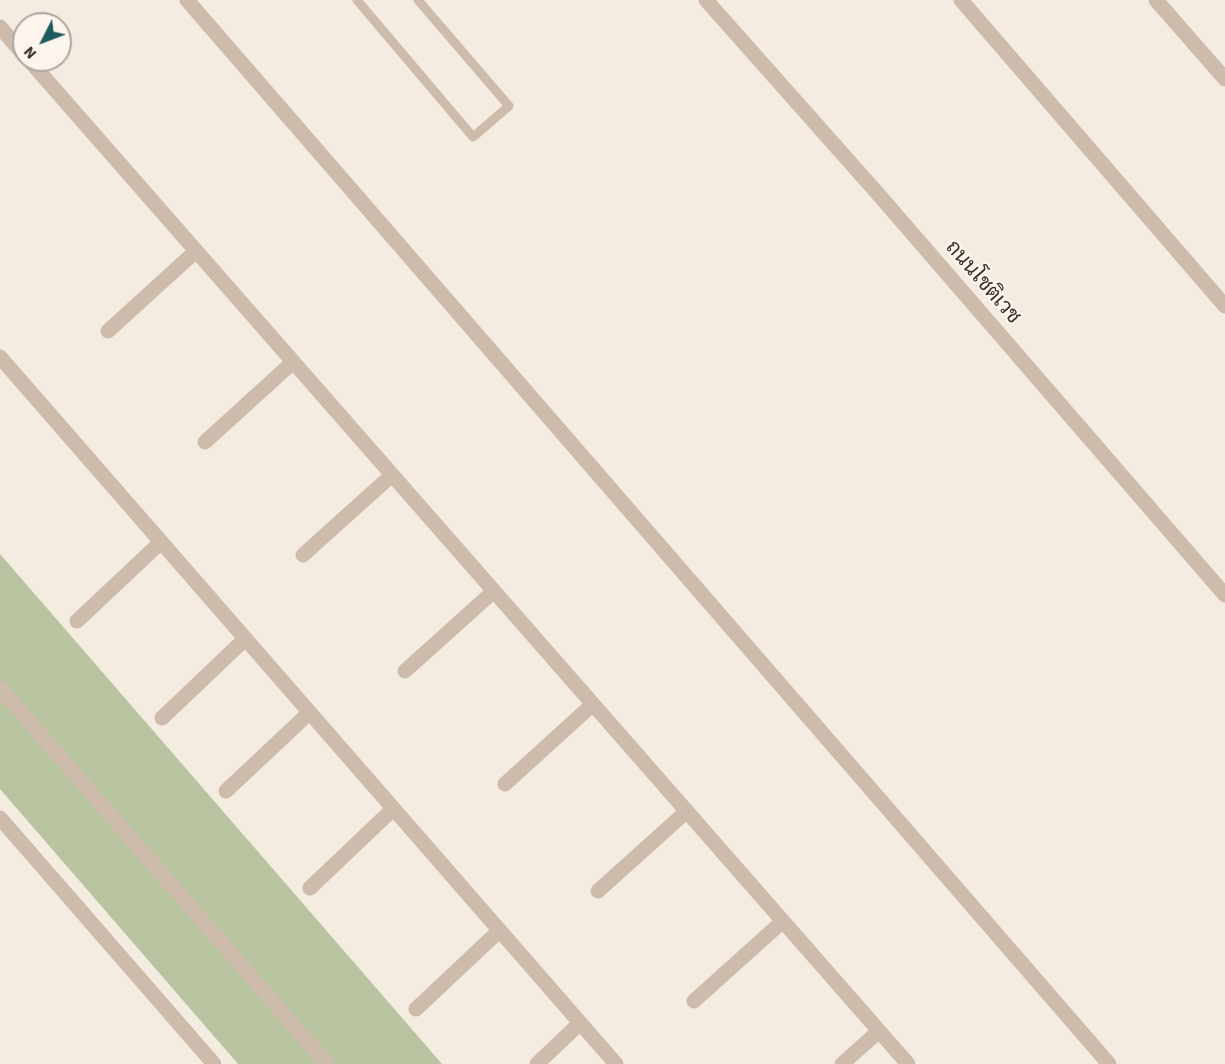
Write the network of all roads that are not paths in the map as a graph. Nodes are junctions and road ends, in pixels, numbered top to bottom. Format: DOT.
graph roads {
  1 [pos="187,0"];
  2 [pos="357,0"];
  3 [pos="418,0"];
  4 [pos="706,0"];
  5 [pos="961,0"];
  6 [pos="1156,0"];
  7 [pos="0,27"];
  8 [pos="12,41"];
  9 [pos="39,72"];
  10 [pos="1225,79"];
  11 [pos="196,251"];
  12 [pos="1225,306"];
  13 [pos="108,331"];
  14 [pos="0,357"];
  15 [pos="294,362"];
  16 [pos="205,442"];
  17 [pos="392,474"];
  18 [pos="160,543"];
  19 [pos="303,555"];
  20 [pos="494,591"];
  21 [pos="1225,595"];
  22 [pos="77,621"];
  23 [pos="244,639"];
  24 [pos="405,671"];
  25 [pos="0,688"];
  26 [pos="593,704"];
  27 [pos="309,713"];
  28 [pos="162,718"];
  29 [pos="505,784"];
  30 [pos="226,791"];
  31 [pos="393,809"];
  32 [pos="687,811"];
  33 [pos="0,818"];
  34 [pos="310,888"];
  35 [pos="598,891"];
  36 [pos="783,921"];
  37 [pos="499,931"];
  38 [pos="694,1001"];
  39 [pos="416,1009"];
  40 [pos="580,1023"];
  41 [pos="879,1030"];
  42 [pos="214,1064"];
  43 [pos="327,1064"];
  44 [pos="537,1064"];
  45 [pos="616,1064"];
  46 [pos="842,1064"];
  47 [pos="908,1064"];
  48 [pos="1109,1064"];
  1 -- 48 [label="street"];
  2 -- 3 [label="lane"];
  4 -- 21 [label="street, ถนนโชติเวช"];
  5 -- 12 [label="street"];
  6 -- 10 [label="street"];
  7 -- 8 [label="street"];
  9 -- 11 [label="street"];
  11 -- 13 [label="street"];
  11 -- 15 [label="street"];
  14 -- 18 [label="street"];
  15 -- 16 [label="street"];
  15 -- 17 [label="street"];
  17 -- 19 [label="street"];
  17 -- 20 [label="street"];
  18 -- 22 [label="street"];
  18 -- 23 [label="street"];
  20 -- 24 [label="street"];
  20 -- 26 [label="street"];
  23 -- 27 [label="street"];
  23 -- 28 [label="street"];
  25 -- 43 [label="street"];
  26 -- 29 [label="street"];
  26 -- 32 [label="street"];
  27 -- 30 [label="street"];
  27 -- 31 [label="street"];
  31 -- 34 [label="street"];
  31 -- 37 [label="street"];
  32 -- 35 [label="street"];
  32 -- 36 [label="street"];
  33 -- 42 [label="street"];
  36 -- 38 [label="street"];
  36 -- 41 [label="street"];
  37 -- 39 [label="street"];
  37 -- 40 [label="street"];
  40 -- 44 [label="street"];
  40 -- 45 [label="street"];
  41 -- 46 [label="street"];
  41 -- 47 [label="street"];
}
